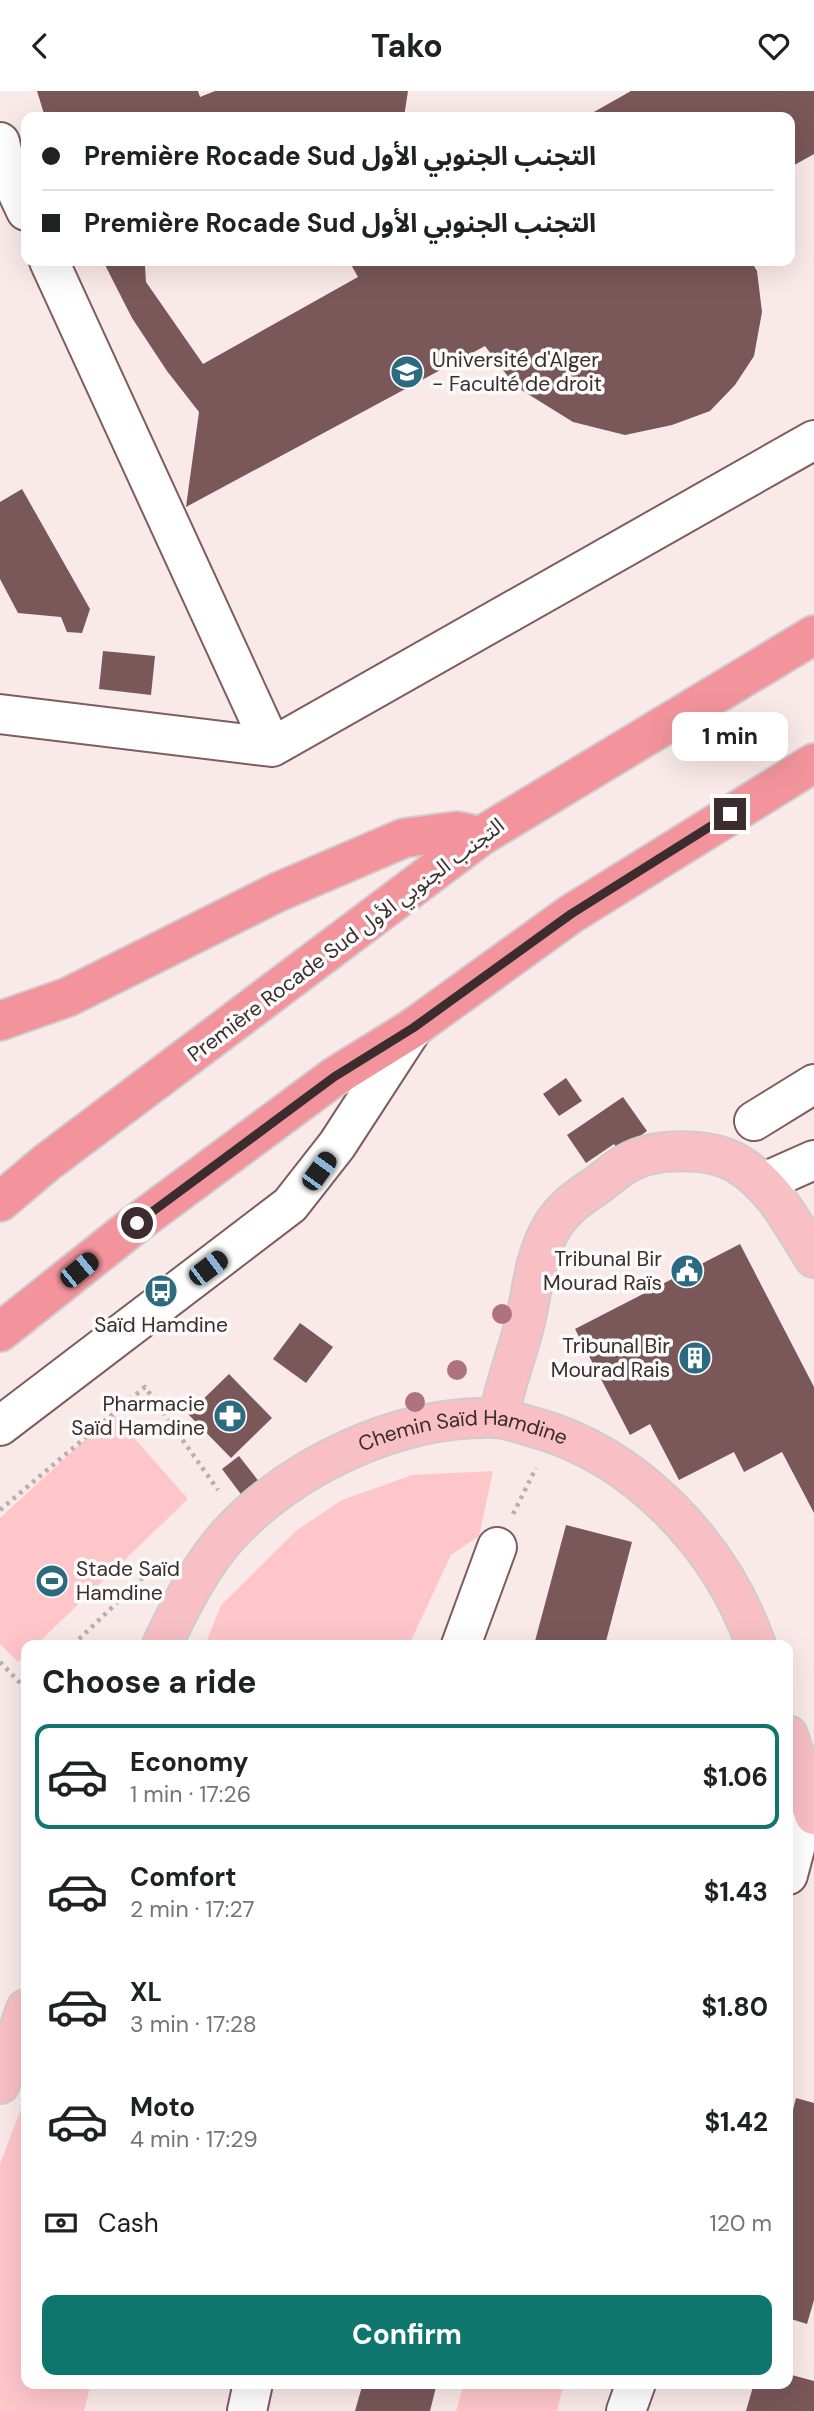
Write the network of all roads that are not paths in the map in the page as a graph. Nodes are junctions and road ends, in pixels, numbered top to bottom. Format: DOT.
graph roads {
  1 [pos="0,142"];
  2 [pos="21,201"];
  3 [pos="51,266"];
  4 [pos="814,440"];
  5 [pos="814,635"];
  6 [pos="0,714"];
  7 [pos="272,747"];
  8 [pos="814,763"];
  9 [pos="481,836"];
  10 [pos="0,1021"];
  11 [pos="413,1028"];
  12 [pos="814,1084"];
  13 [pos="754,1121"];
  14 [pos="814,1160"];
  15 [pos="762,1183"];
  16 [pos="0,1202"];
  17 [pos="814,1258"];
  18 [pos="0,1332"];
  19 [pos="499,1418"];
  20 [pos="0,1426"];
  21 [pos="497,1547"];
  22 [pos="165,1640"];
  23 [pos="463,1640"];
  24 [pos="754,1640"];
  25 [pos="793,1750"];
  26 [pos="811,1805"];
  27 [pos="793,1860"];
  28 [pos="21,2023"];
  29 [pos="0,2084"];
  30 [pos="252,2389"];
  31 [pos="634,2389"];
  32 [pos="247,2411"];
  33 [pos="626,2411"];
  1 -- 2 [label="street"];
  3 -- 7 [label="street"];
  4 -- 7 [label="street"];
  5 -- 9 [label="highway, Première Rocade Sud التجنب الجنوبي الأول"];
  6 -- 7 [label="street"];
  8 -- 11 [label="highway"];
  9 -- 10 [label="highway"];
  9 -- 16 [label="highway, Première Rocade Sud التجنب الجنوبي الأول"];
  11 -- 18 [label="highway"];
  11 -- 20 [label="street"];
  12 -- 13 [label="street"];
  14 -- 15 [label="street"];
  15 -- 17 [label="main road"];
  15 -- 19 [label="main road"];
  19 -- 22 [label="main road, Chemin Saïd Hamdine"];
  19 -- 24 [label="main road, Chemin Saïd Hamdine"];
  21 -- 23 [label="street"];
  25 -- 26 [label="main road"];
  26 -- 27 [label="street"];
  28 -- 29 [label="main road"];
  30 -- 32 [label="street"];
  31 -- 33 [label="street"];
}
